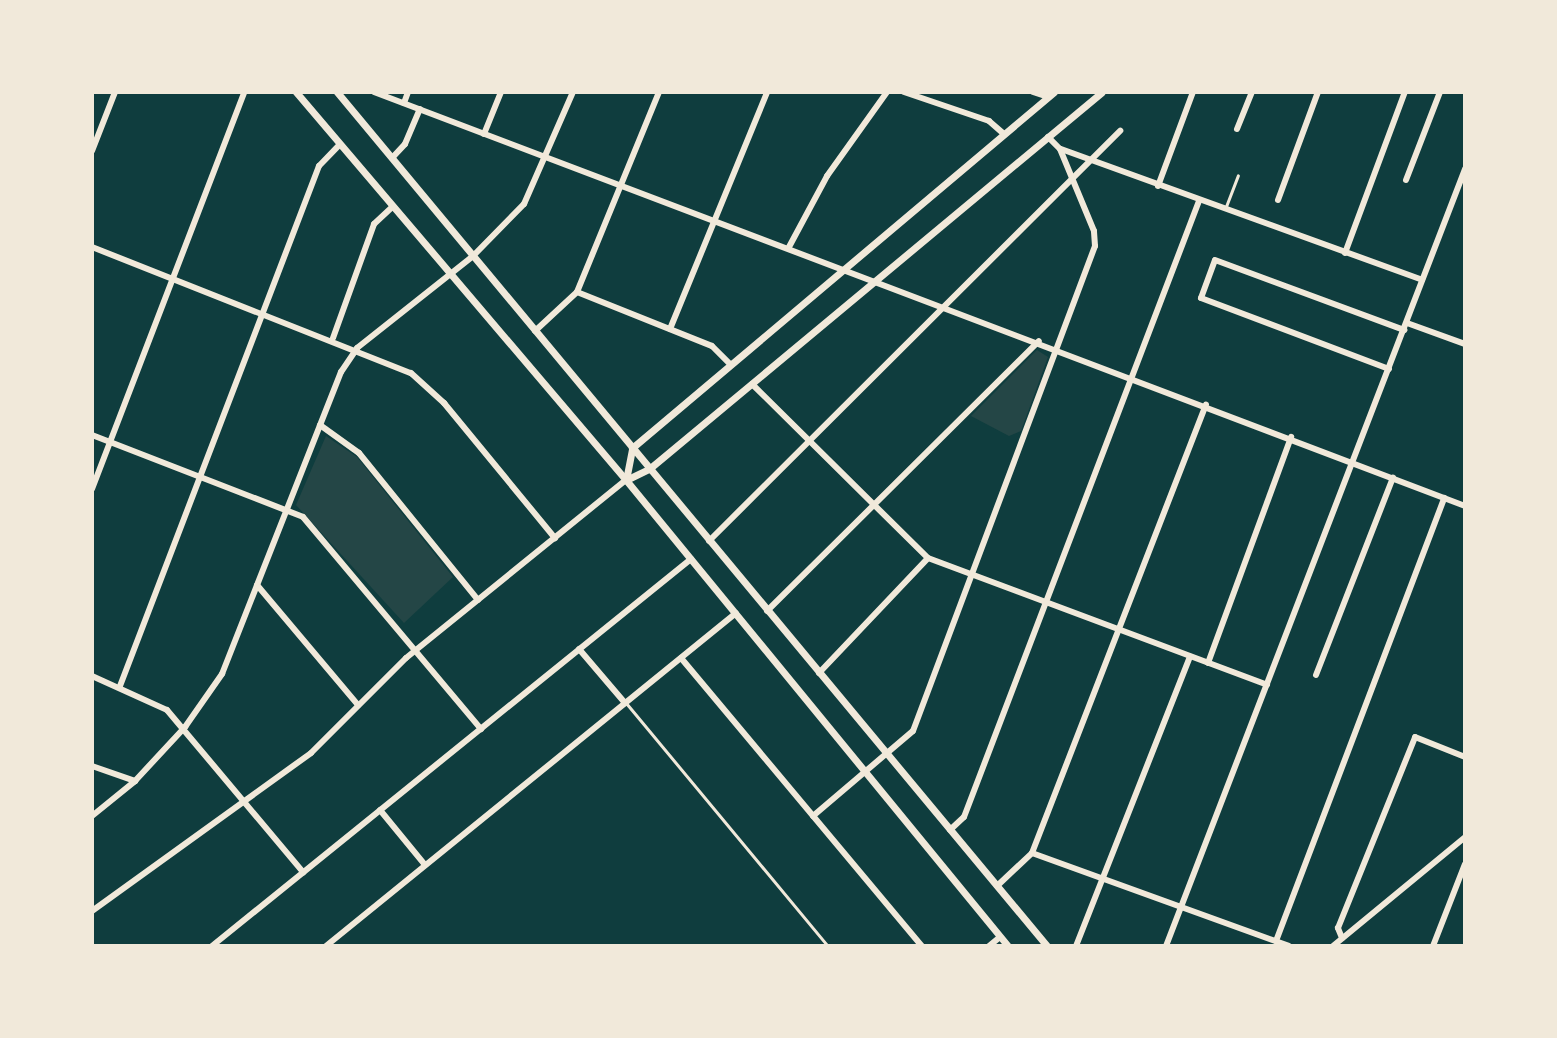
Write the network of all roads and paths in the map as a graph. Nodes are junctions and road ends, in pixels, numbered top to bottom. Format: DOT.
graph roads {
  1 [pos="115,92"];
  2 [pos="244,92"];
  3 [pos="296,92"];
  4 [pos="351,92"];
  5 [pos="374,92"];
  6 [pos="408,92"];
  7 [pos="501,92"];
  8 [pos="573,92"];
  9 [pos="659,92"];
  10 [pos="767,92"];
  11 [pos="887,92"];
  12 [pos="904,92"];
  13 [pos="1033,92"];
  14 [pos="1102,92"];
  15 [pos="1193,92"];
  16 [pos="1252,92"];
  17 [pos="1318,92"];
  18 [pos="1405,92"];
  19 [pos="1440,92"];
  20 [pos="339,95"];
  21 [pos="1051,95"];
  22 [pos="404,103"];
  23 [pos="420,109"];
  24 [pos="1237,129"];
  25 [pos="1120,131"];
  26 [pos="484,134"];
  27 [pos="1004,134"];
  28 [pos="1048,137"];
  29 [pos="340,144"];
  30 [pos="1060,149"];
  31 [pos="92,151"];
  32 [pos="392,158"];
  33 [pos="547,158"];
  34 [pos="1091,161"];
  35 [pos="1465,169"];
  36 [pos="1238,175"];
  37 [pos="1406,180"];
  38 [pos="1073,181"];
  39 [pos="620,185"];
  40 [pos="1158,186"];
  41 [pos="1278,200"];
  42 [pos="1199,201"];
  43 [pos="393,206"];
  44 [pos="1225,210"];
  45 [pos="715,220"];
  46 [pos="92,247"];
  47 [pos="789,247"];
  48 [pos="1345,253"];
  49 [pos="473,256"];
  50 [pos="846,268"];
  51 [pos="450,273"];
  52 [pos="174,276"];
  53 [pos="1422,280"];
  54 [pos="876,281"];
  55 [pos="577,292"];
  56 [pos="944,306"];
  57 [pos="267,312"];
  58 [pos="1406,326"];
  59 [pos="670,329"];
  60 [pos="535,331"];
  61 [pos="333,338"];
  62 [pos="1039,341"];
  63 [pos="1465,344"];
  64 [pos="357,348"];
  65 [pos="1056,348"];
  66 [pos="731,365"];
  67 [pos="1389,369"];
  68 [pos="1133,376"];
  69 [pos="752,384"];
  70 [pos="1206,405"];
  71 [pos="320,425"];
  72 [pos="92,435"];
  73 [pos="1291,437"];
  74 [pos="809,440"];
  75 [pos="110,441"];
  76 [pos="632,448"];
  77 [pos="1351,459"];
  78 [pos="649,469"];
  79 [pos="203,476"];
  80 [pos="1393,477"];
  81 [pos="626,480"];
  82 [pos="92,489"];
  83 [pos="1444,498"];
  84 [pos="874,505"];
  85 [pos="1465,506"];
  86 [pos="288,507"];
  87 [pos="555,538"];
  88 [pos="709,541"];
  89 [pos="928,558"];
  90 [pos="691,559"];
  91 [pos="972,577"];
  92 [pos="257,585"];
  93 [pos="478,600"];
  94 [pos="1044,604"];
  95 [pos="767,611"];
  96 [pos="736,613"];
  97 [pos="1119,631"];
  98 [pos="579,649"];
  99 [pos="415,651"];
  100 [pos="1190,657"];
  101 [pos="681,658"];
  102 [pos="1208,663"];
  103 [pos="819,673"];
  104 [pos="1316,675"];
  105 [pos="92,676"];
  106 [pos="1267,685"];
  107 [pos="120,686"];
  108 [pos="625,703"];
  109 [pos="358,705"];
  110 [pos="185,727"];
  111 [pos="481,729"];
  112 [pos="888,755"];
  113 [pos="1465,757"];
  114 [pos="92,766"];
  115 [pos="866,772"];
  116 [pos="135,781"];
  117 [pos="245,800"];
  118 [pos="380,810"];
  119 [pos="92,816"];
  120 [pos="813,816"];
  121 [pos="950,830"];
  122 [pos="1465,837"];
  123 [pos="1032,853"];
  124 [pos="1465,864"];
  125 [pos="425,865"];
  126 [pos="303,872"];
  127 [pos="1101,877"];
  128 [pos="997,886"];
  129 [pos="1182,905"];
  130 [pos="92,911"];
  131 [pos="1000,937"];
  132 [pos="1342,938"];
  133 [pos="1276,941"];
  134 [pos="212,946"];
  135 [pos="326,946"];
  136 [pos="828,946"];
  137 [pos="922,946"];
  138 [pos="989,946"];
  139 [pos="1008,946"];
  140 [pos="1047,946"];
  141 [pos="1076,946"];
  142 [pos="1166,946"];
  143 [pos="1289,946"];
  144 [pos="1333,946"];
  145 [pos="1433,946"];
  1 -- 31 [label="street"];
  2 -- 52 [label="street"];
  3 -- 29 [label="street"];
  4 -- 20 [label="street"];
  5 -- 22 [label="street"];
  6 -- 22 [label="street"];
  7 -- 26 [label="street"];
  8 -- 33 [label="street"];
  9 -- 39 [label="street"];
  10 -- 45 [label="street"];
  11 -- 47 [label="street"];
  12 -- 27 [label="street"];
  13 -- 21 [label="street"];
  14 -- 28 [label="street"];
  15 -- 40 [label="street"];
  16 -- 24 [label="street"];
  17 -- 41 [label="street"];
  18 -- 48 [label="street"];
  19 -- 37 [label="street"];
  20 -- 32 [label="street"];
  21 -- 27 [label="street"];
  22 -- 23 [label="street"];
  23 -- 26 [label="street"];
  23 -- 32 [label="street"];
  25 -- 34 [label="street"];
  26 -- 33 [label="street"];
  27 -- 50 [label="street"];
  28 -- 30 [label="street"];
  28 -- 54 [label="street"];
  29 -- 43 [label="street"];
  29 -- 57 [label="street"];
  30 -- 34 [label="street"];
  30 -- 38 [label="street"];
  32 -- 49 [label="street"];
  33 -- 39 [label="street"];
  33 -- 49 [label="street"];
  34 -- 38 [label="street"];
  34 -- 40 [label="street"];
  35 -- 53 [label="street"];
  36 -- 44 [label="lane"];
  38 -- 56 [label="street"];
  38 -- 65 [label="street"];
  39 -- 45 [label="street"];
  39 -- 55 [label="street"];
  40 -- 42 [label="street"];
  42 -- 44 [label="street"];
  42 -- 68 [label="street"];
  43 -- 51 [label="street"];
  43 -- 61 [label="street"];
  44 -- 48 [label="street"];
  45 -- 47 [label="street"];
  45 -- 59 [label="street"];
  46 -- 52 [label="street"];
  47 -- 50 [label="street"];
  48 -- 53 [label="street"];
  49 -- 51 [label="street"];
  49 -- 60 [label="street"];
  50 -- 54 [label="street"];
  50 -- 66 [label="street"];
  51 -- 64 [label="street"];
  51 -- 81 [label="street"];
  52 -- 57 [label="street"];
  52 -- 75 [label="street"];
  53 -- 58 [label="street"];
  54 -- 56 [label="street"];
  54 -- 69 [label="street"];
  55 -- 59 [label="street"];
  55 -- 60 [label="street"];
  56 -- 62 [label="street"];
  56 -- 74 [label="street"];
  57 -- 61 [label="street"];
  57 -- 79 [label="street"];
  58 -- 63 [label="street"];
  58 -- 67 [label="street"];
  58 -- 67 [label="street"];
  59 -- 66 [label="street"];
  60 -- 76 [label="street"];
  61 -- 64 [label="street"];
  62 -- 65 [label="street"];
  62 -- 84 [label="street"];
  64 -- 71 [label="street"];
  64 -- 87 [label="street"];
  65 -- 68 [label="street"];
  65 -- 91 [label="street"];
  66 -- 76 [label="street"];
  67 -- 77 [label="street"];
  68 -- 70 [label="street"];
  68 -- 94 [label="street"];
  69 -- 74 [label="street"];
  69 -- 78 [label="street"];
  70 -- 73 [label="street"];
  70 -- 97 [label="street"];
  71 -- 86 [label="street"];
  71 -- 93 [label="street"];
  72 -- 75 [label="street"];
  73 -- 77 [label="street"];
  73 -- 102 [label="street"];
  74 -- 84 [label="street"];
  74 -- 88 [label="street"];
  75 -- 79 [label="street"];
  75 -- 82 [label="street"];
  76 -- 78 [label="street"];
  76 -- 81 [label="street"];
  77 -- 80 [label="street"];
  77 -- 106 [label="street"];
  78 -- 81 [label="street"];
  78 -- 88 [label="street"];
  79 -- 86 [label="street"];
  79 -- 107 [label="street"];
  80 -- 83 [label="street"];
  80 -- 104 [label="street"];
  81 -- 87 [label="street"];
  81 -- 90 [label="street"];
  83 -- 85 [label="street"];
  83 -- 133 [label="street"];
  84 -- 89 [label="street"];
  84 -- 95 [label="street"];
  86 -- 92 [label="street"];
  86 -- 99 [label="street"];
  87 -- 93 [label="street"];
  88 -- 95 [label="street"];
  89 -- 91 [label="street"];
  89 -- 103 [label="street"];
  90 -- 96 [label="street"];
  90 -- 98 [label="street"];
  91 -- 94 [label="street"];
  91 -- 112 [label="street"];
  92 -- 109 [label="street"];
  92 -- 110 [label="street"];
  93 -- 99 [label="street"];
  94 -- 97 [label="street"];
  94 -- 121 [label="street"];
  95 -- 103 [label="street"];
  96 -- 101 [label="street"];
  96 -- 115 [label="street"];
  97 -- 100 [label="street"];
  97 -- 123 [label="street"];
  98 -- 108 [label="street"];
  98 -- 111 [label="street"];
  99 -- 109 [label="street"];
  99 -- 111 [label="street"];
  100 -- 102 [label="street"];
  100 -- 127 [label="street"];
  101 -- 108 [label="street"];
  101 -- 120 [label="street"];
  102 -- 106 [label="street"];
  103 -- 112 [label="street"];
  105 -- 107 [label="street"];
  106 -- 129 [label="street"];
  107 -- 110 [label="street"];
  108 -- 125 [label="street"];
  108 -- 136 [label="lane"];
  109 -- 117 [label="street"];
  110 -- 116 [label="street"];
  110 -- 117 [label="street"];
  111 -- 118 [label="street"];
  112 -- 115 [label="street"];
  112 -- 121 [label="street"];
  113 -- 132 [label="street"];
  114 -- 116 [label="street"];
  115 -- 120 [label="street"];
  115 -- 131 [label="street"];
  116 -- 119 [label="street"];
  117 -- 126 [label="street"];
  117 -- 130 [label="street"];
  118 -- 125 [label="street"];
  118 -- 126 [label="street"];
  120 -- 137 [label="street"];
  121 -- 128 [label="street"];
  122 -- 132 [label="street"];
  123 -- 127 [label="street"];
  123 -- 128 [label="street"];
  124 -- 145 [label="street"];
  125 -- 135 [label="street"];
  126 -- 134 [label="street"];
  127 -- 129 [label="street"];
  127 -- 141 [label="street"];
  128 -- 140 [label="street"];
  129 -- 133 [label="street"];
  129 -- 142 [label="street"];
  131 -- 138 [label="street"];
  131 -- 139 [label="street"];
  132 -- 144 [label="street"];
  133 -- 143 [label="street"];
}
